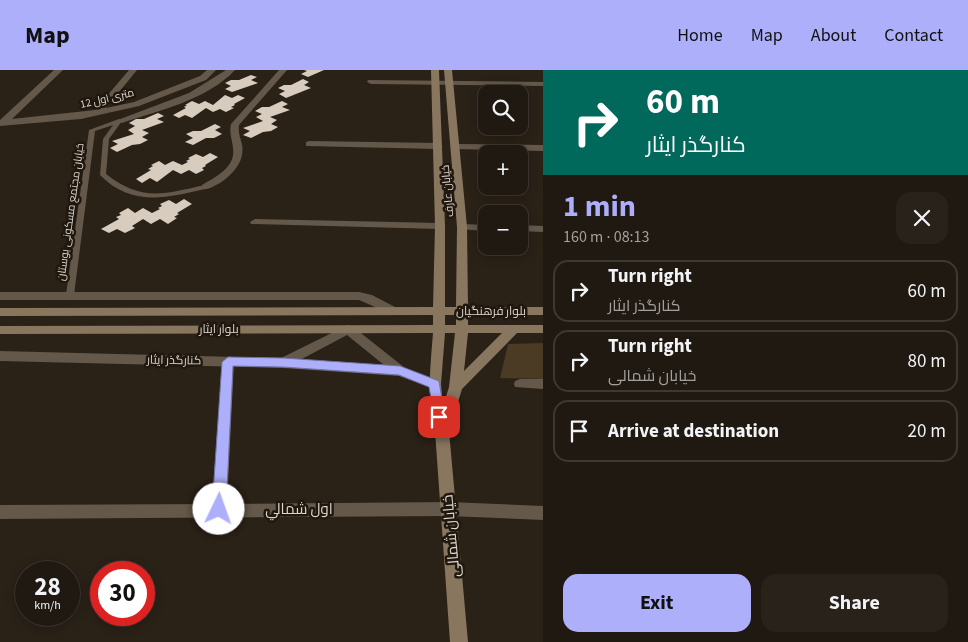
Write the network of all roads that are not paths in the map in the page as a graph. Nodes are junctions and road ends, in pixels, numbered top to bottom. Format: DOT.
graph roads {
  1 [pos="59,70"];
  2 [pos="133,70"];
  3 [pos="212,70"];
  4 [pos="232,70"];
  5 [pos="283,70"];
  6 [pos="435,70"];
  7 [pos="448,70"];
  8 [pos="371,82"];
  9 [pos="436,83"];
  10 [pos="449,83"];
  11 [pos="543,84"];
  12 [pos="98,112"];
  13 [pos="119,121"];
  14 [pos="1,123"];
  15 [pos="309,144"];
  16 [pos="438,146"];
  17 [pos="456,147"];
  18 [pos="543,148"];
  19 [pos="205,188"];
  20 [pos="255,222"];
  21 [pos="440,226"];
  22 [pos="462,227"];
  23 [pos="478,228"];
  24 [pos="528,228"];
  25 [pos="543,229"];
  26 [pos="70,295"];
  27 [pos="0,296"];
  28 [pos="391,310"];
  29 [pos="438,311"];
  30 [pos="461,311"];
  31 [pos="543,311"];
  32 [pos="0,312"];
  33 [pos="439,328"];
  34 [pos="462,328"];
  35 [pos="348,329"];
  36 [pos="514,329"];
  37 [pos="543,329"];
  38 [pos="0,330"];
  39 [pos="0,356"];
  40 [pos="228,362"];
  41 [pos="283,363"];
  42 [pos="400,371"];
  43 [pos="435,384"];
  44 [pos="520,384"];
  45 [pos="543,384"];
  46 [pos="456,387"];
  47 [pos="442,431"];
  48 [pos="219,509"];
  49 [pos="448,509"];
  50 [pos="0,512"];
  51 [pos="543,513"];
  52 [pos="459,642"];
  1 -- 14 [label="street"];
  2 -- 12 [label="street"];
  3 -- 12 [label="street, 12 متری اول"];
  4 -- 13 [label="street, خیابان مجتمع مسکونی بوستان"];
  5 -- 19 [label="street"];
  6 -- 9 [label="main road, خیابان عارف"];
  7 -- 10 [label="main road, خیابان عارف"];
  8 -- 9 [label="street"];
  9 -- 10 [label="street"];
  9 -- 16 [label="main road, خیابان عارف"];
  10 -- 11 [label="street"];
  10 -- 17 [label="main road, خیابان عارف"];
  12 -- 14 [label="street, 12 متری اول"];
  13 -- 19 [label="lane"];
  13 -- 26 [label="lane, خیابان مجتمع مسکونی بوستان"];
  15 -- 16 [label="street"];
  16 -- 21 [label="main road, خیابان عارف"];
  17 -- 18 [label="street"];
  17 -- 22 [label="main road, خیابان عارف"];
  20 -- 21 [label="street"];
  21 -- 29 [label="main road, خیابان عارف"];
  22 -- 23 [label="street"];
  22 -- 30 [label="main road, خیابان عارف"];
  24 -- 25 [label="street"];
  26 -- 27 [label="street"];
  26 -- 28 [label="street"];
  28 -- 29 [label="main road, بلوار ایثار"];
  28 -- 32 [label="main road, بلوار ایثار"];
  29 -- 30 [label="main road, بلوار فرهنگیان"];
  29 -- 33 [label="main road, خیابان عارف"];
  30 -- 31 [label="main road, بلوار فرهنگیان"];
  30 -- 34 [label="main road, خیابان عارف"];
  33 -- 34 [label="main road, بلوار فرهنگیان"];
  33 -- 35 [label="main road, بلوار ایثار"];
  33 -- 43 [label="main road, خیابان شمالی"];
  34 -- 36 [label="main road, بلوار فرهنگیان"];
  34 -- 46 [label="main road, خیابان شمالی"];
  35 -- 38 [label="main road, بلوار ایثار"];
  35 -- 41 [label="street"];
  35 -- 42 [label="street"];
  36 -- 37 [label="main road, بلوار فرهنگیان"];
  36 -- 46 [label="main road"];
  39 -- 40 [label="street, کنارگذر ایثار"];
  40 -- 41 [label="street, کنارگذر ایثار"];
  40 -- 48 [label="street"];
  41 -- 42 [label="street, کنارگذر ایثار"];
  42 -- 43 [label="street, کنارگذر ایثار"];
  43 -- 47 [label="main road, خیابان شمالی"];
  44 -- 45 [label="street"];
  46 -- 47 [label="main road, خیابان شمالی"];
  47 -- 49 [label="main road, خیابان شمالی"];
  48 -- 49 [label="street, اول شمالي"];
  48 -- 50 [label="street, اول شمالي"];
  49 -- 51 [label="street, اول شمالي"];
  49 -- 52 [label="main road, خیابان شمالی"];
}
